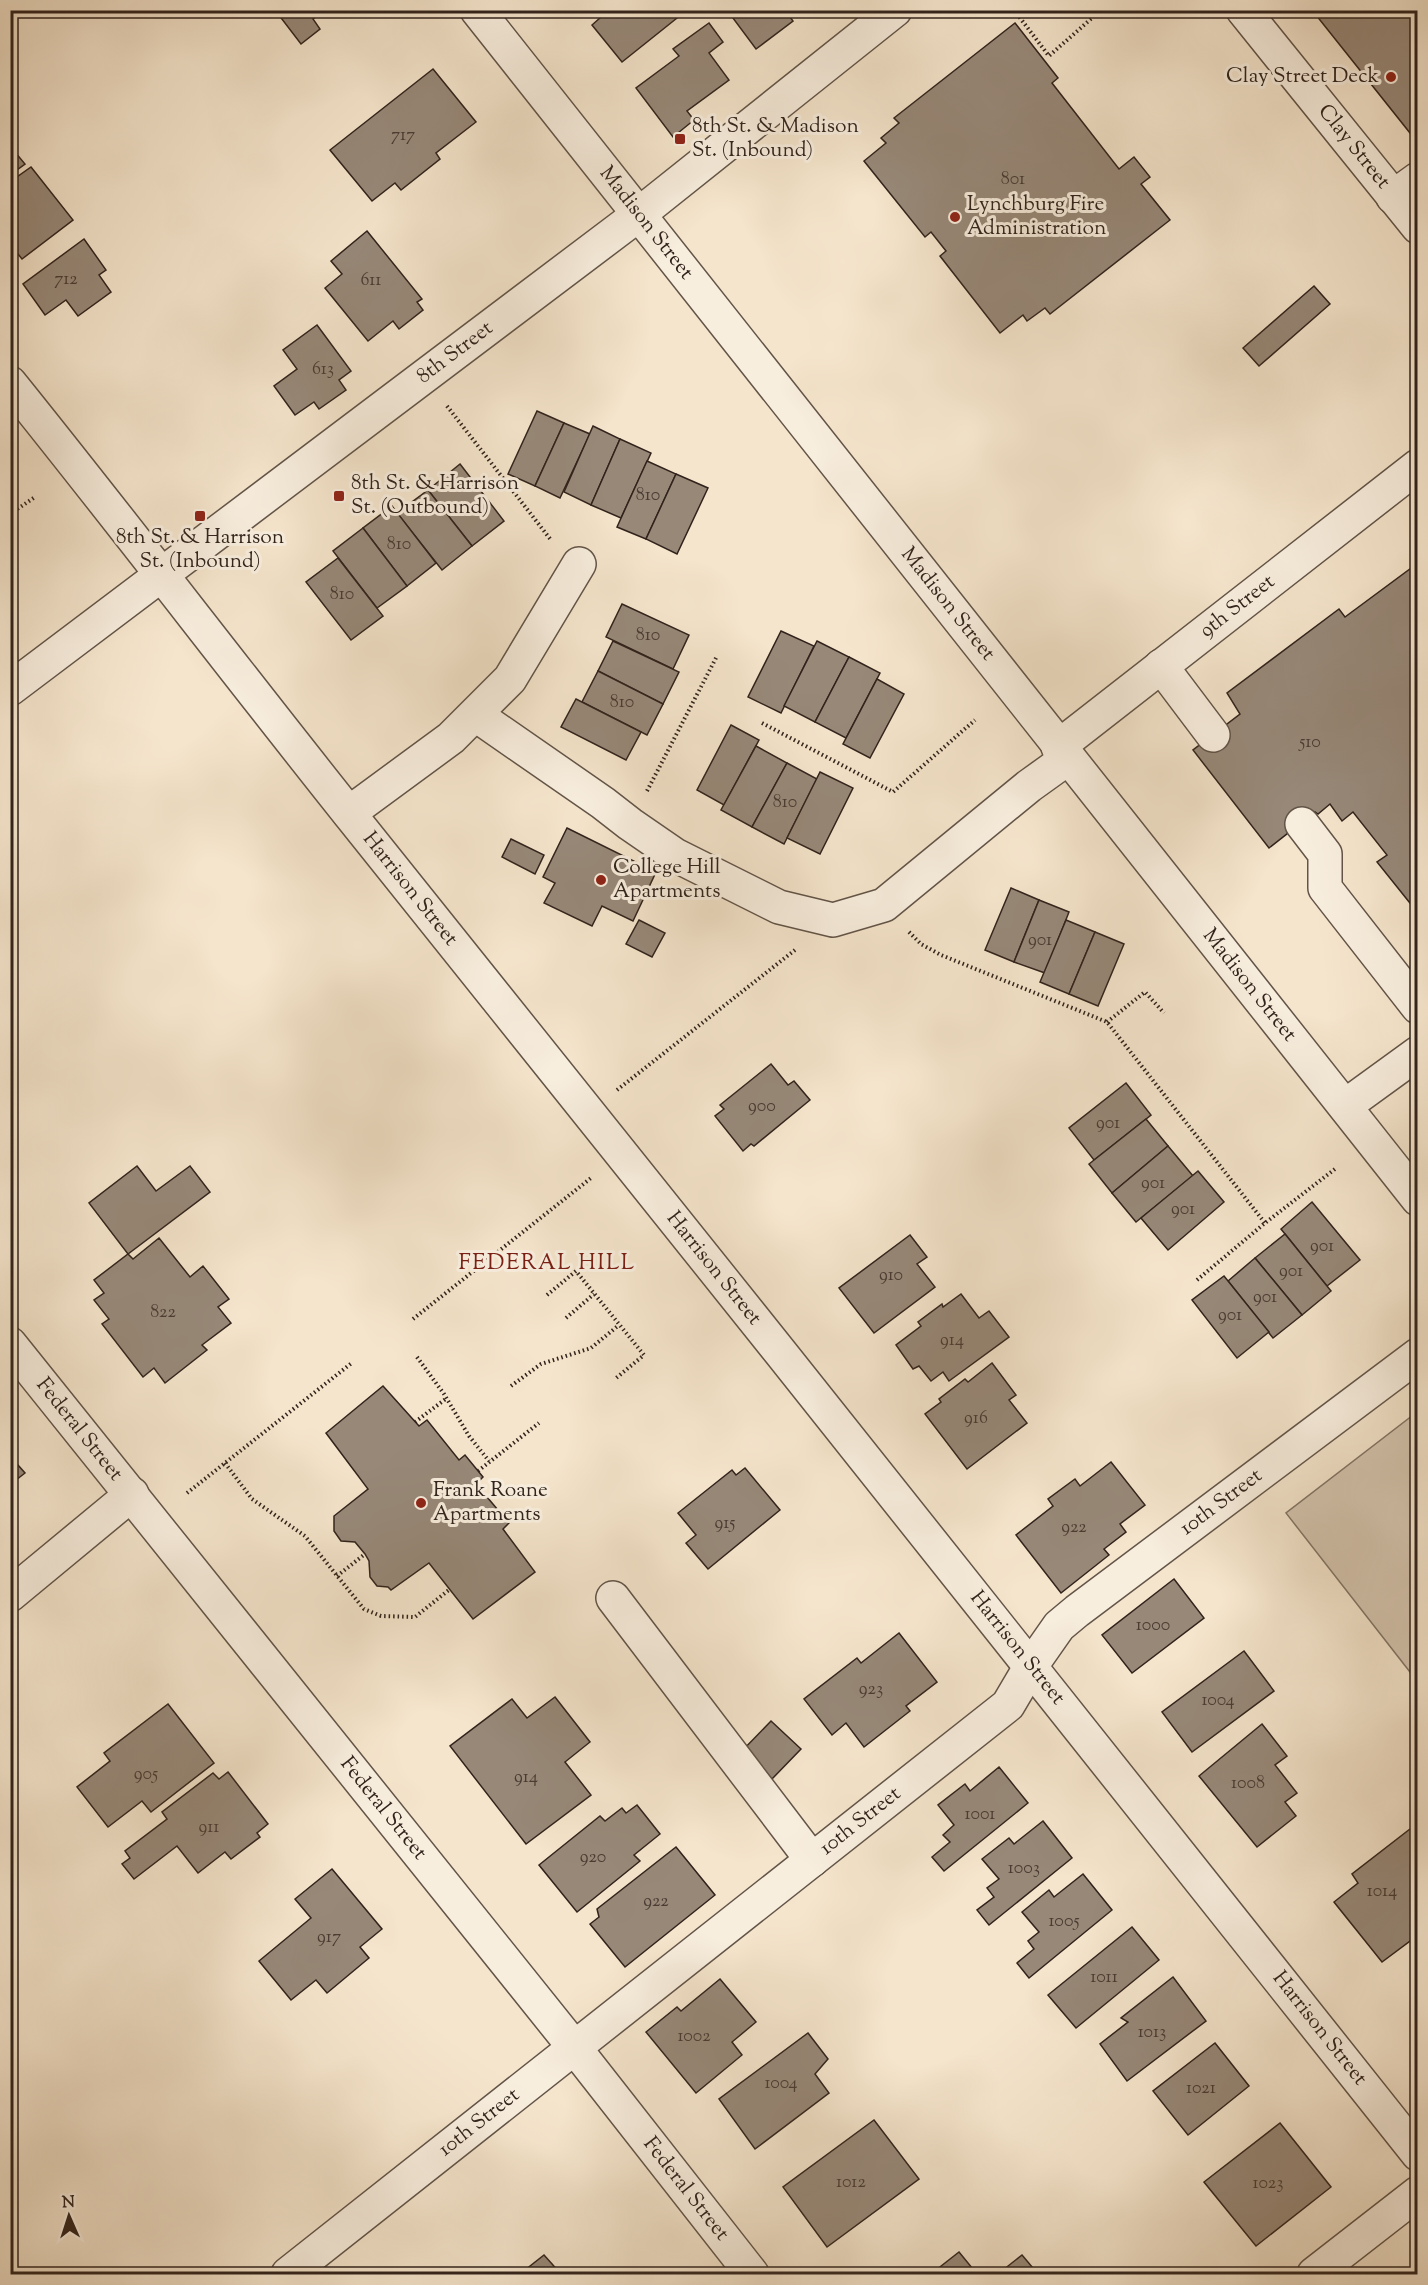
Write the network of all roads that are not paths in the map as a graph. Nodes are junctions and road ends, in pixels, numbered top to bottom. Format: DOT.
graph roads {
  1 [pos="477,10"];
  2 [pos="895,10"];
  3 [pos="1243,10"];
  4 [pos="1405,188"];
  5 [pos="638,215"];
  6 [pos="1418,227"];
  7 [pos="10,383"];
  8 [pos="1418,466"];
  9 [pos="579,564"];
  10 [pos="160,574"];
  11 [pos="1161,666"];
  12 [pos="10,689"];
  13 [pos="476,715"];
  14 [pos="1214,735"];
  15 [pos="1063,752"];
  16 [pos="349,813"];
  17 [pos="1302,824"];
  18 [pos="1418,1008"];
  19 [pos="1418,1053"];
  20 [pos="1345,1106"];
  21 [pos="1418,1199"];
  22 [pos="10,1344"];
  23 [pos="1418,1356"];
  24 [pos="132,1494"];
  25 [pos="10,1595"];
  26 [pos="613,1598"];
  27 [pos="1031,1666"];
  28 [pos="812,1860"];
  29 [pos="574,2047"];
  30 [pos="1418,2154"];
  31 [pos="1418,2193"];
  32 [pos="288,2274"];
  33 [pos="752,2274"];
  34 [pos="1314,2274"];
  1 -- 5 [label="street, Madison Street"];
  2 -- 5 [label="street, 8th Street"];
  3 -- 4 [label="street, Clay Street"];
  4 -- 6 [label="street, Clay Street"];
  5 -- 10 [label="street, 8th Street"];
  5 -- 15 [label="street, Madison Street"];
  7 -- 10 [label="street, Harrison Street"];
  8 -- 11 [label="street, 9th Street"];
  9 -- 13 [label="street"];
  10 -- 12 [label="street, 8th Street"];
  10 -- 16 [label="street, Harrison Street"];
  11 -- 14 [label="street"];
  11 -- 15 [label="street, 9th Street"];
  13 -- 15 [label="street, 9th Street"];
  13 -- 16 [label="street"];
  15 -- 20 [label="street, Madison Street"];
  16 -- 27 [label="street, Harrison Street"];
  17 -- 18 [label="street"];
  19 -- 20 [label="street"];
  20 -- 21 [label="street, Madison Street"];
  22 -- 24 [label="street, Federal Street"];
  23 -- 27 [label="street, 10th Street"];
  24 -- 25 [label="street"];
  24 -- 29 [label="street, Federal Street"];
  26 -- 28 [label="street"];
  27 -- 28 [label="street, 10th Street"];
  27 -- 30 [label="street, Harrison Street"];
  28 -- 29 [label="street, 10th Street"];
  29 -- 32 [label="street, 10th Street"];
  29 -- 33 [label="street, Federal Street"];
  31 -- 34 [label="street"];
}
